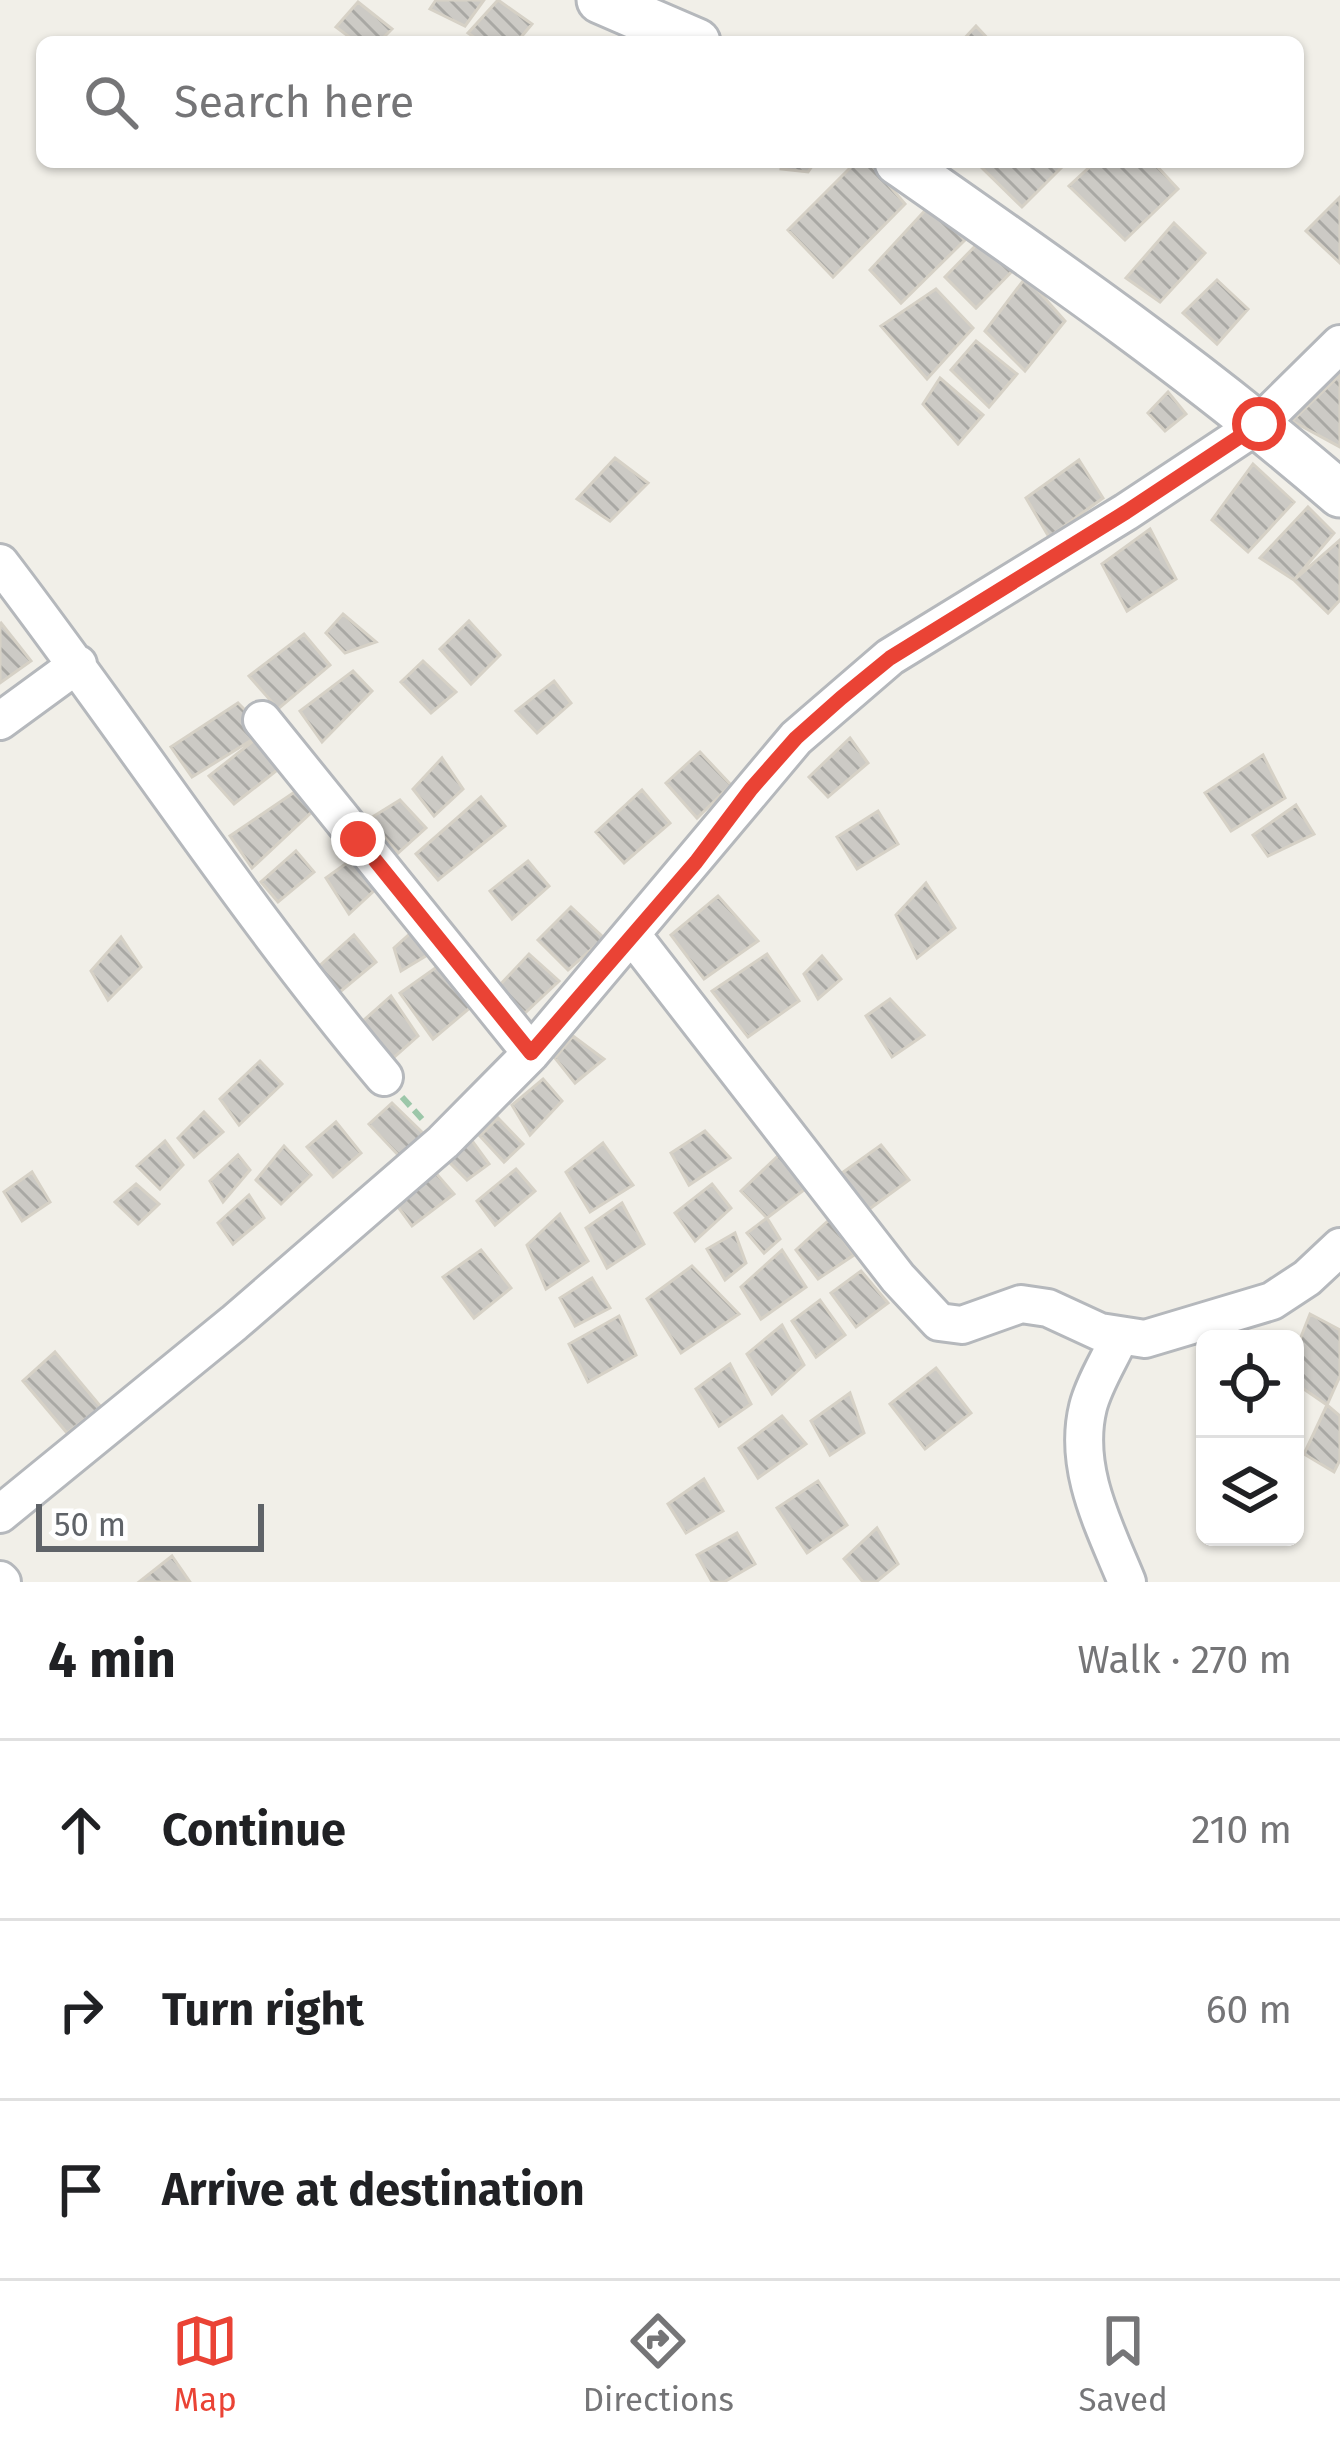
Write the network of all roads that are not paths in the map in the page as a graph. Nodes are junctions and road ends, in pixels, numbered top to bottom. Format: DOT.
graph roads {
  1 [pos="600,0"];
  2 [pos="683,36"];
  3 [pos="907,168"];
  4 [pos="1340,344"];
  5 [pos="1259,424"];
  6 [pos="1340,494"];
  7 [pos="0,563"];
  8 [pos="78,664"];
  9 [pos="0,721"];
  10 [pos="262,721"];
  11 [pos="632,934"];
  12 [pos="531,1053"];
  13 [pos="384,1077"];
  14 [pos="1340,1247"];
  15 [pos="1120,1336"];
  16 [pos="0,1514"];
  17 [pos="1127,1582"];
  1 -- 2 [label="street"];
  3 -- 5 [label="street"];
  4 -- 5 [label="street"];
  5 -- 6 [label="street"];
  5 -- 11 [label="street"];
  7 -- 8 [label="street"];
  8 -- 9 [label="street"];
  8 -- 13 [label="street"];
  10 -- 12 [label="street"];
  11 -- 12 [label="street"];
  11 -- 15 [label="street"];
  12 -- 16 [label="street"];
  14 -- 15 [label="street"];
  15 -- 17 [label="street"];
}
